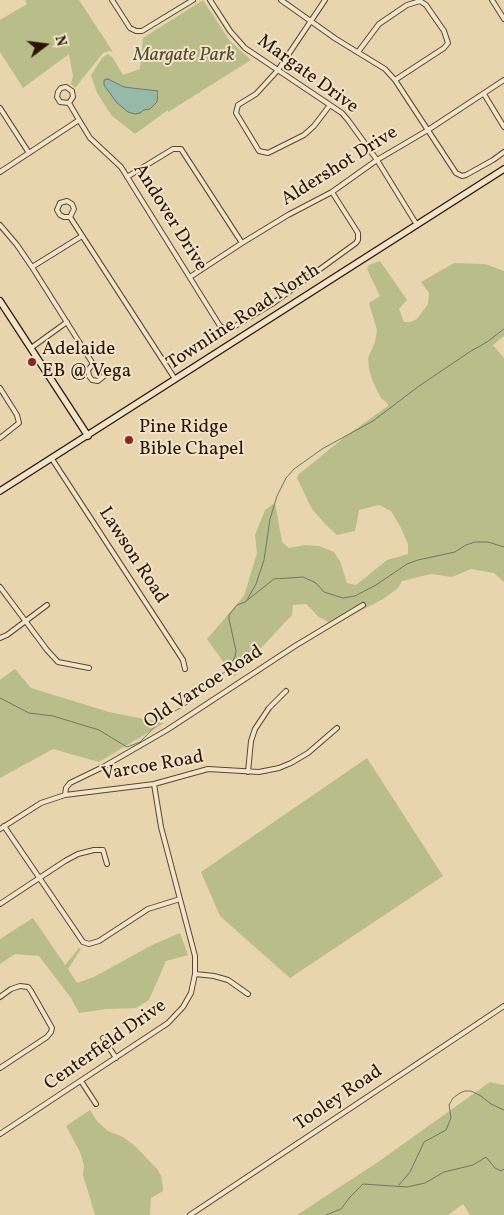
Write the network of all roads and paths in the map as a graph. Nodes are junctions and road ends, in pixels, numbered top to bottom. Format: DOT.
graph roads {
  1 [pos="112,0"];
  2 [pos="193,0"];
  3 [pos="210,0"];
  4 [pos="281,0"];
  5 [pos="325,0"];
  6 [pos="492,0"];
  7 [pos="504,19"];
  8 [pos="312,22"];
  9 [pos="358,52"];
  10 [pos="278,70"];
  11 [pos="395,80"];
  12 [pos="504,80"];
  13 [pos="484,94"];
  14 [pos="69,103"];
  15 [pos="330,105"];
  16 [pos="0,108"];
  17 [pos="79,120"];
  18 [pos="504,127"];
  19 [pos="428,130"];
  20 [pos="504,152"];
  21 [pos="29,153"];
  22 [pos="377,160"];
  23 [pos="504,169"];
  24 [pos="0,172"];
  25 [pos="127,177"];
  26 [pos="332,192"];
  27 [pos="70,216"];
  28 [pos="0,225"];
  29 [pos="416,225"];
  30 [pos="82,236"];
  31 [pos="242,243"];
  32 [pos="32,267"];
  33 [pos="190,277"];
  34 [pos="0,301"];
  35 [pos="67,322"];
  36 [pos="31,348"];
  37 [pos="93,364"];
  38 [pos="175,379"];
  39 [pos="0,388"];
  40 [pos="88,436"];
  41 [pos="0,438"];
  42 [pos="52,459"];
  43 [pos="0,491"];
  44 [pos="0,586"];
  45 [pos="46,605"];
  46 [pos="363,606"];
  47 [pos="25,621"];
  48 [pos="0,638"];
  49 [pos="89,668"];
  50 [pos="185,669"];
  51 [pos="286,691"];
  52 [pos="337,728"];
  53 [pos="248,772"];
  54 [pos="154,784"];
  55 [pos="65,795"];
  56 [pos="2,828"];
  57 [pos="107,864"];
  58 [pos="39,878"];
  59 [pos="180,899"];
  60 [pos="0,904"];
  61 [pos="196,974"];
  62 [pos="248,994"];
  63 [pos="0,997"];
  64 [pos="504,1006"];
  65 [pos="103,1038"];
  66 [pos="116,1058"];
  67 [pos="0,1068"];
  68 [pos="81,1081"];
  69 [pos="96,1104"];
  70 [pos="0,1134"];
  71 [pos="190,1215"];
  1 -- 2 [label="street"];
  3 -- 10 [label="street, Margate Drive"];
  4 -- 8 [label="street"];
  5 -- 8 [label="street"];
  6 -- 7 [label="street"];
  8 -- 9 [label="street"];
  8 -- 10 [label="street"];
  9 -- 11 [label="street"];
  9 -- 11 [label="street"];
  10 -- 15 [label="street, Margate Drive"];
  10 -- 15 [label="street"];
  11 -- 19 [label="street"];
  12 -- 13 [label="street, Aldershot Drive"];
  13 -- 18 [label="street"];
  13 -- 19 [label="street, Aldershot Drive"];
  14 -- 14 [label="street"];
  14 -- 17 [label="street, Andover Drive"];
  15 -- 22 [label="street, Margate Drive"];
  16 -- 21 [label="street"];
  17 -- 21 [label="street"];
  17 -- 25 [label="street, Andover Drive"];
  19 -- 20 [label="street"];
  19 -- 22 [label="street, Aldershot Drive"];
  21 -- 24 [label="street"];
  22 -- 26 [label="street, Aldershot Drive"];
  22 -- 29 [label="street, Margate Drive"];
  23 -- 29 [label="main road, Townline Road North"];
  25 -- 31 [label="street"];
  25 -- 33 [label="street, Andover Drive"];
  26 -- 31 [label="street, Aldershot Drive"];
  26 -- 33 [label="street, Andover Drive"];
  27 -- 27 [label="street"];
  27 -- 30 [label="street"];
  28 -- 32 [label="street"];
  29 -- 38 [label="main road, Townline Road North"];
  30 -- 32 [label="street"];
  30 -- 38 [label="street"];
  31 -- 33 [label="street, Aldershot Drive"];
  32 -- 35 [label="street"];
  34 -- 36 [label="main road"];
  35 -- 36 [label="street"];
  35 -- 37 [label="street"];
  36 -- 40 [label="main road"];
  37 -- 37 [label="street"];
  38 -- 40 [label="main road, Townline Road North"];
  39 -- 41 [label="street"];
  40 -- 42 [label="main road, Townline Road North"];
  42 -- 43 [label="main road, Townline Road North"];
  42 -- 50 [label="street, Lawson Road"];
  44 -- 47 [label="street"];
  45 -- 47 [label="street"];
  46 -- 55 [label="street, Old Varcoe Road"];
  47 -- 48 [label="street"];
  47 -- 49 [label="street"];
  51 -- 53 [label="street"];
  52 -- 53 [label="street, Varcoe Road"];
  53 -- 54 [label="street, Varcoe Road"];
  54 -- 55 [label="street, Varcoe Road"];
  54 -- 59 [label="street, Centerfield Drive"];
  55 -- 56 [label="street, Varcoe Road"];
  56 -- 58 [label="street"];
  57 -- 58 [label="street"];
  58 -- 59 [label="street"];
  58 -- 60 [label="street"];
  59 -- 61 [label="street, Centerfield Drive"];
  61 -- 62 [label="street"];
  61 -- 66 [label="street, Centerfield Drive"];
  63 -- 67 [label="street"];
  64 -- 71 [label="street, Tooley Road"];
  65 -- 66 [label="street"];
  66 -- 68 [label="street, Centerfield Drive"];
  68 -- 69 [label="street"];
  68 -- 70 [label="street, Centerfield Drive"];
}
